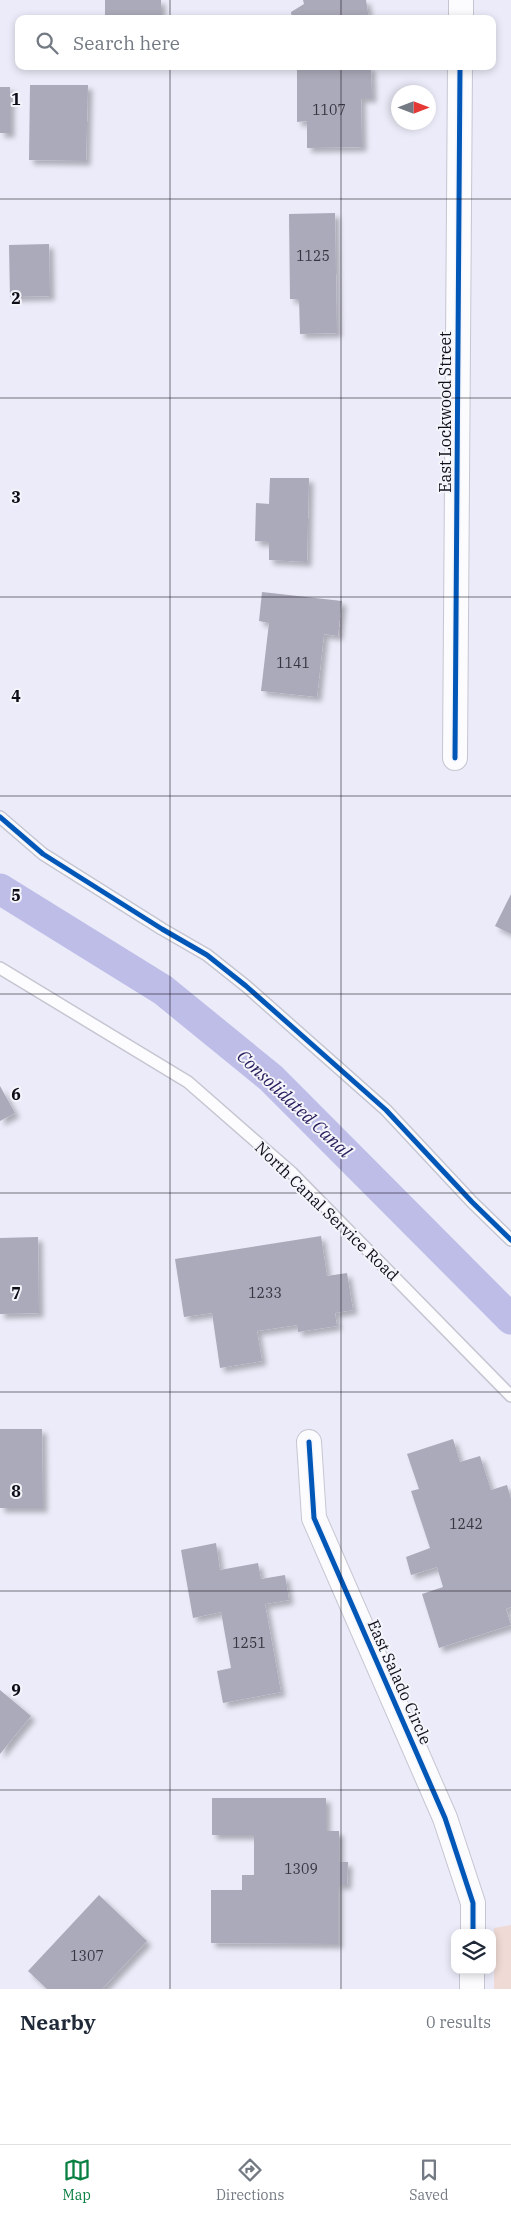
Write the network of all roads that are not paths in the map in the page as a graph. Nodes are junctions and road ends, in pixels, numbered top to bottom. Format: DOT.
graph roads {
  1 [pos="461,0"];
  2 [pos="461,15"];
  3 [pos="460,70"];
  4 [pos="455,758"];
  5 [pos="0,817"];
  6 [pos="0,968"];
  7 [pos="511,1240"];
  8 [pos="511,1396"];
  9 [pos="309,1442"];
  10 [pos="473,1929"];
  11 [pos="472,1974"];
  12 [pos="472,1989"];
  1 -- 2 [label="street"];
  3 -- 4 [label="street, East Lockwood Street"];
  5 -- 7 [label="lane"];
  6 -- 8 [label="lane, North Canal Service Road"];
  9 -- 10 [label="street, East Salado Circle"];
  11 -- 12 [label="street"];
}
